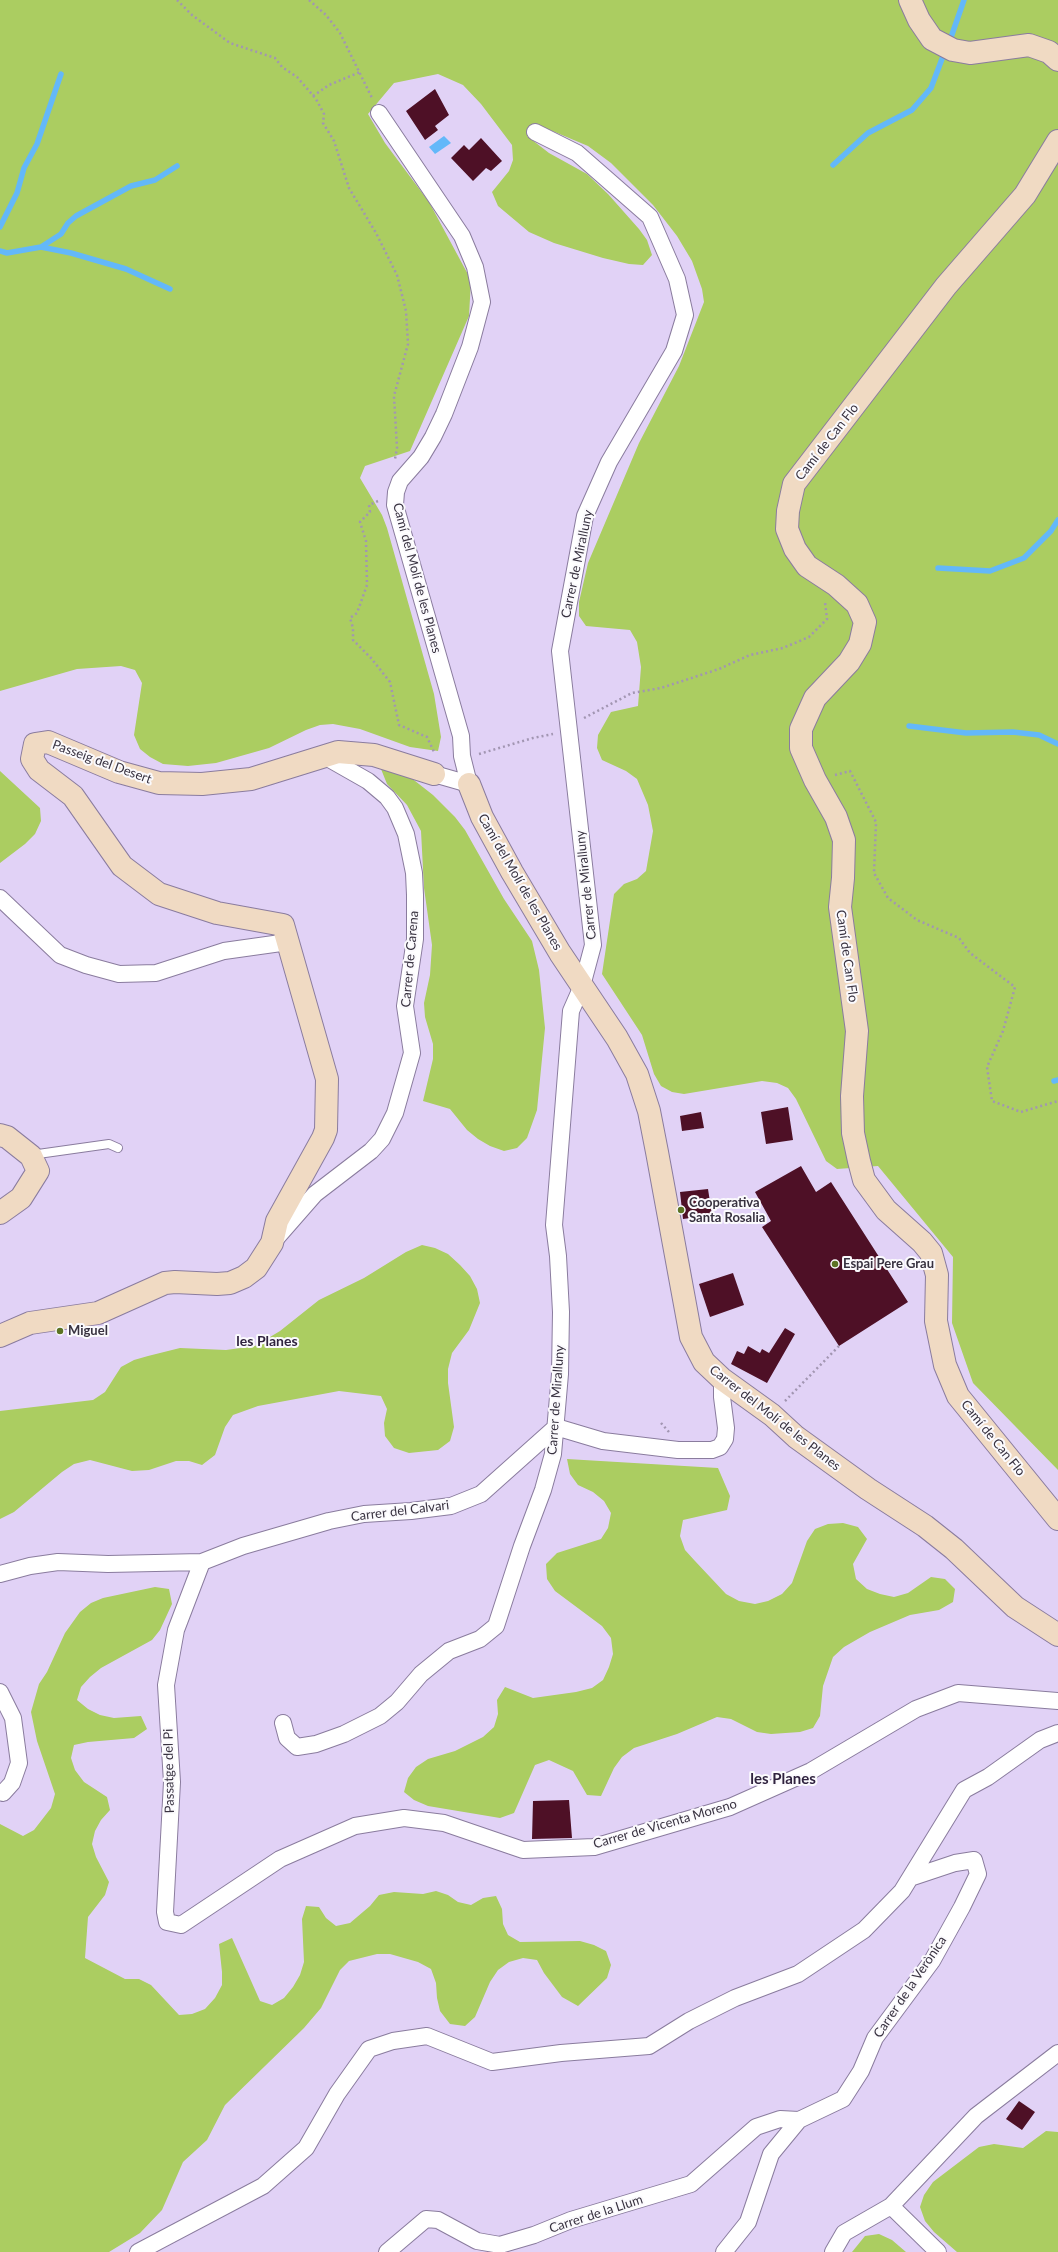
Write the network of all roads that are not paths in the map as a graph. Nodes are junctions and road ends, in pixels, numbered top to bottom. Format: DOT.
graph roads {
  1 [pos="910,0"];
  2 [pos="1058,60"];
  3 [pos="379,113"];
  4 [pos="535,132"];
  5 [pos="1058,141"];
  6 [pos="324,756"];
  7 [pos="434,774"];
  8 [pos="469,784"];
  9 [pos="0,898"];
  10 [pos="288,942"];
  11 [pos="580,991"];
  12 [pos="0,1135"];
  13 [pos="118,1148"];
  14 [pos="31,1156"];
  15 [pos="0,1213"];
  16 [pos="272,1243"];
  17 [pos="0,1336"];
  18 [pos="722,1379"];
  19 [pos="556,1427"];
  20 [pos="1058,1519"];
  21 [pos="202,1562"];
  22 [pos="0,1574"];
  23 [pos="1058,1635"];
  24 [pos="0,1692"];
  25 [pos="1058,1701"];
  26 [pos="283,1723"];
  27 [pos="1058,1733"];
  28 [pos="0,1792"];
  29 [pos="910,1878"];
  30 [pos="165,1912"];
  31 [pos="1058,2053"];
  32 [pos="799,2120"];
  33 [pos="891,2206"];
  34 [pos="138,2252"];
  35 [pos="387,2252"];
  36 [pos="724,2252"];
  37 [pos="833,2252"];
  38 [pos="938,2252"];
  1 -- 2 [label="street"];
  3 -- 8 [label="street, Camí del Molí de les Planes"];
  4 -- 11 [label="street, Carrer de Miralluny"];
  5 -- 20 [label="street, Camí de Can Flo"];
  6 -- 7 [label="street"];
  6 -- 10 [label="street, Passeig del Desert"];
  6 -- 16 [label="street, Carrer de Carena"];
  7 -- 8 [label="street"];
  8 -- 11 [label="street, Camí del Molí de les Planes"];
  9 -- 10 [label="street"];
  10 -- 16 [label="street"];
  11 -- 18 [label="street, Carrer del Molí de les Planes"];
  11 -- 19 [label="street, Carrer de Miralluny"];
  12 -- 14 [label="street"];
  13 -- 14 [label="lane"];
  14 -- 15 [label="street"];
  16 -- 17 [label="street"];
  18 -- 19 [label="street"];
  18 -- 23 [label="street, Carrer del Molí de les Planes"];
  19 -- 21 [label="street, Carrer del Calvari"];
  19 -- 26 [label="street, Carrer de Miralluny"];
  21 -- 22 [label="street"];
  21 -- 30 [label="street, Passatge del Pi"];
  24 -- 28 [label="street"];
  25 -- 30 [label="street, Carrer de Vicenta Moreno"];
  27 -- 29 [label="street"];
  29 -- 32 [label="street, Carrer de la Verònica"];
  29 -- 34 [label="street"];
  31 -- 33 [label="street"];
  32 -- 35 [label="street, Carrer de la Llum"];
  32 -- 36 [label="street, Carrer de la Verònica"];
  33 -- 37 [label="street"];
  33 -- 38 [label="street"];
}
